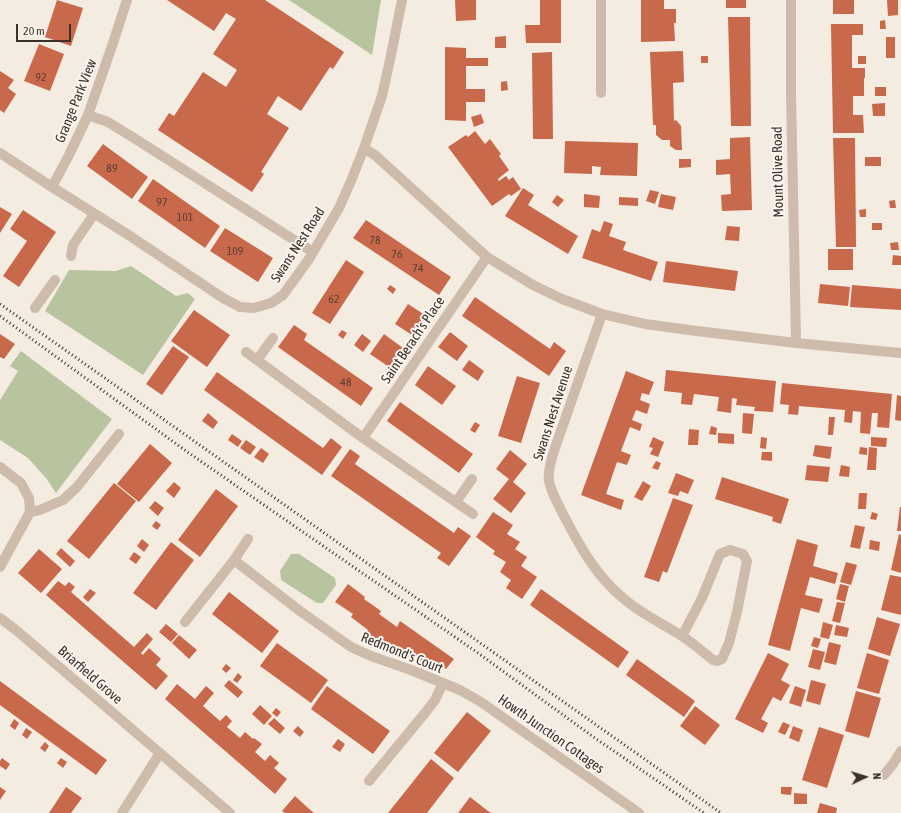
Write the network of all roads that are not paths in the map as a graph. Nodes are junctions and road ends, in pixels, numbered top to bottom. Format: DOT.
graph roads {
  1 [pos="127,0"];
  2 [pos="402,0"];
  3 [pos="601,0"];
  4 [pos="791,0"];
  5 [pos="601,93"];
  6 [pos="88,114"];
  7 [pos="364,148"];
  8 [pos="0,153"];
  9 [pos="52,187"];
  10 [pos="94,214"];
  11 [pos="313,252"];
  12 [pos="71,256"];
  13 [pos="487,257"];
  14 [pos="55,280"];
  15 [pos="35,308"];
  16 [pos="602,314"];
  17 [pos="273,338"];
  18 [pos="796,343"];
  19 [pos="246,352"];
  20 [pos="901,353"];
  21 [pos="257,360"];
  22 [pos="119,434"];
  23 [pos="363,438"];
  24 [pos="0,467"];
  25 [pos="472,479"];
  26 [pos="456,502"];
  27 [pos="30,512"];
  28 [pos="473,514"];
  29 [pos="248,539"];
  30 [pos="234,560"];
  31 [pos="0,567"];
  32 [pos="0,618"];
  33 [pos="185,622"];
  34 [pos="682,636"];
  35 [pos="443,683"];
  36 [pos="901,751"];
  37 [pos="160,753"];
  38 [pos="884,775"];
  39 [pos="369,781"];
  40 [pos="122,813"];
  41 [pos="230,813"];
  42 [pos="639,813"];
  1 -- 6 [label="street, Grange Park View"];
  2 -- 7 [label="street, Swans Nest Road"];
  3 -- 5 [label="street"];
  4 -- 18 [label="street, Mount Olive Road"];
  6 -- 9 [label="street, Grange Park View"];
  6 -- 11 [label="street"];
  7 -- 11 [label="street, Swans Nest Road"];
  7 -- 13 [label="street"];
  8 -- 9 [label="street, Swans Nest Road"];
  9 -- 10 [label="street, Swans Nest Road"];
  10 -- 11 [label="street, Swans Nest Road"];
  10 -- 12 [label="street"];
  13 -- 16 [label="street"];
  13 -- 23 [label="street, Saint Berach's Place"];
  14 -- 15 [label="street"];
  16 -- 18 [label="street"];
  16 -- 34 [label="street, Swans Nest Avenue"];
  17 -- 21 [label="street"];
  18 -- 20 [label="street"];
  19 -- 21 [label="street"];
  21 -- 23 [label="street"];
  22 -- 27 [label="street"];
  23 -- 26 [label="street"];
  24 -- 27 [label="street"];
  25 -- 26 [label="street"];
  26 -- 28 [label="street"];
  27 -- 31 [label="street"];
  29 -- 30 [label="street"];
  30 -- 33 [label="street"];
  30 -- 35 [label="street, Redmond's Court"];
  32 -- 37 [label="street, Briarfield Grove"];
  34 -- 34 [label="street, Swans Nest Avenue"];
  35 -- 39 [label="street, Redmond's Court"];
  35 -- 42 [label="street, Howth Junction Cottages"];
  36 -- 38 [label="street"];
  37 -- 40 [label="street"];
  37 -- 41 [label="street, Briarfield Grove"];
}
